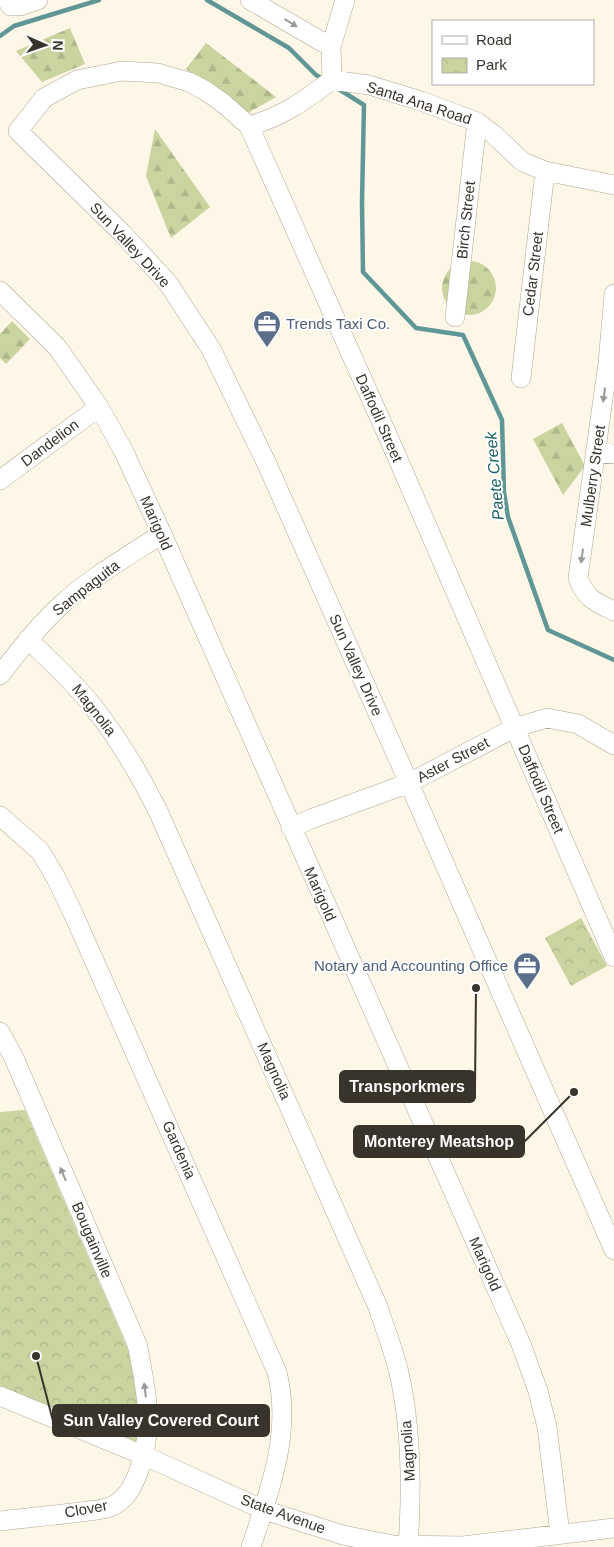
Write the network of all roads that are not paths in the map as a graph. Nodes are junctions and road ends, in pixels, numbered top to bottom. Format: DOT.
graph roads {
  1 [pos="38,0"];
  2 [pos="345,0"];
  3 [pos="258,2"];
  4 [pos="13,3"];
  5 [pos="331,47"];
  6 [pos="332,80"];
  7 [pos="477,122"];
  8 [pos="248,126"];
  9 [pos="18,131"];
  10 [pos="545,171"];
  11 [pos="614,185"];
  12 [pos="614,294"];
  13 [pos="4,302"];
  14 [pos="455,317"];
  15 [pos="521,378"];
  16 [pos="99,407"];
  17 [pos="605,453"];
  18 [pos="0,480"];
  19 [pos="162,534"];
  20 [pos="614,610"];
  21 [pos="28,639"];
  22 [pos="0,675"];
  23 [pos="514,728"];
  24 [pos="614,745"];
  25 [pos="409,783"];
  26 [pos="0,816"];
  27 [pos="291,828"];
  28 [pos="614,957"];
  29 [pos="0,1032"];
  30 [pos="614,1250"];
  31 [pos="0,1396"];
  32 [pos="145,1456"];
  33 [pos="264,1510"];
  34 [pos="0,1521"];
  35 [pos="614,1528"];
  36 [pos="560,1534"];
  37 [pos="251,1547"];
  38 [pos="408,1547"];
  1 -- 4 [label="street"];
  2 -- 5 [label="street"];
  3 -- 5 [label="street, one-way"];
  5 -- 6 [label="street"];
  6 -- 7 [label="street, Santa Ana Road"];
  6 -- 8 [label="street"];
  7 -- 10 [label="street, Santa Ana Road"];
  7 -- 14 [label="street, Birch Street"];
  8 -- 9 [label="street, Daffodil Street"];
  8 -- 23 [label="street, Daffodil Street"];
  9 -- 25 [label="street, Sun Valley Drive"];
  10 -- 11 [label="street, Santa Ana Road"];
  10 -- 15 [label="street, Cedar Street"];
  12 -- 17 [label="street, Mulberry Street, one-way"];
  13 -- 16 [label="street, Marigold"];
  16 -- 18 [label="street, Dandelion"];
  16 -- 19 [label="street, Marigold"];
  17 -- 20 [label="street, Mulberry Street, one-way"];
  19 -- 21 [label="street, Sampaguita"];
  19 -- 27 [label="street, Marigold"];
  21 -- 22 [label="street, Sampaguita"];
  21 -- 38 [label="street, Magnolia"];
  23 -- 24 [label="street, Aster Street"];
  23 -- 25 [label="street, Aster Street"];
  23 -- 28 [label="street, Daffodil Street"];
  25 -- 27 [label="street, Aster Street"];
  25 -- 30 [label="street, Sun Valley Drive"];
  26 -- 33 [label="street, Gardenia"];
  27 -- 36 [label="street, Marigold"];
  32 -- 29 [label="street, Bougainville, one-way"];
  31 -- 32 [label="street, State Avenue"];
  32 -- 33 [label="street, State Avenue"];
  32 -- 34 [label="street, Clover"];
  33 -- 37 [label="street, Gardenia"];
  33 -- 38 [label="street, State Avenue"];
  35 -- 36 [label="street, State Avenue"];
  36 -- 38 [label="street, State Avenue"];
}
